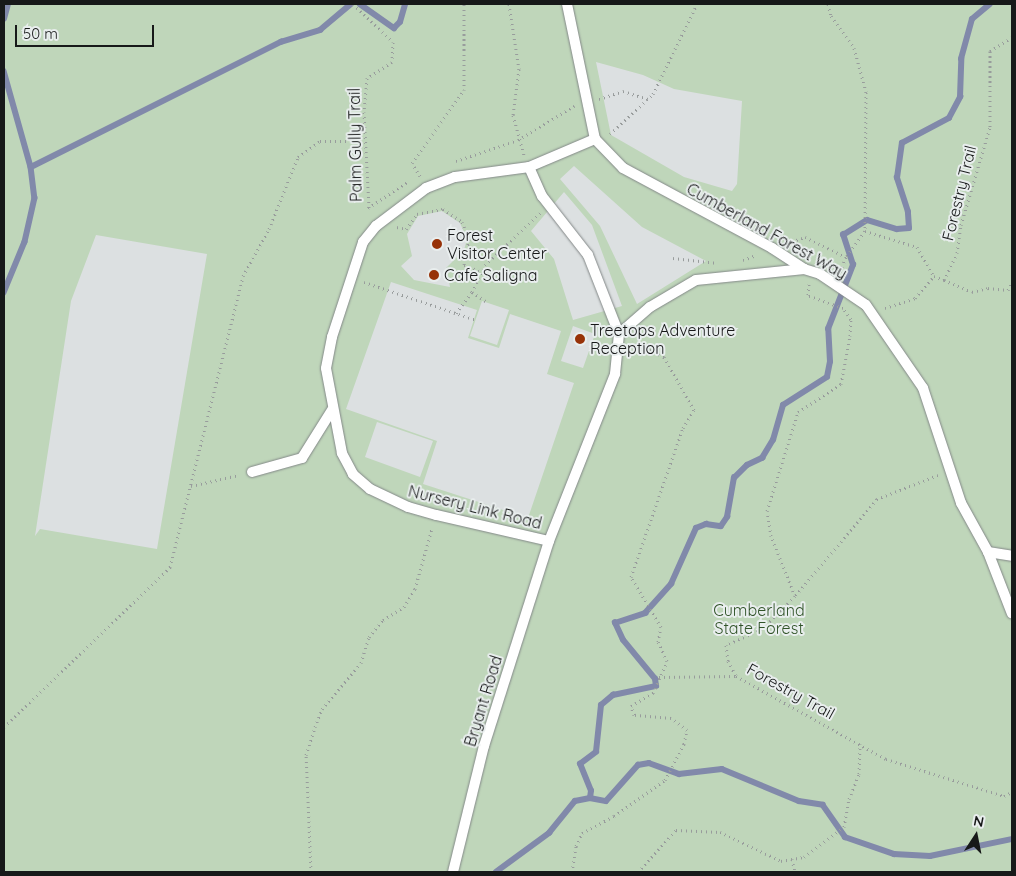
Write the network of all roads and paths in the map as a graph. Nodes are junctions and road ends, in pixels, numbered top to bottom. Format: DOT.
graph roads {
  1 [pos="353,4"];
  2 [pos="464,4"];
  3 [pos="509,4"];
  4 [pos="567,4"];
  5 [pos="697,4"];
  6 [pos="828,4"];
  7 [pos="1012,37"];
  8 [pos="648,99"];
  9 [pos="587,103"];
  10 [pos="595,139"];
  11 [pos="518,140"];
  12 [pos="365,141"];
  13 [pos="455,162"];
  14 [pos="529,167"];
  15 [pos="428,171"];
  16 [pos="419,174"];
  17 [pos="426,188"];
  18 [pos="549,205"];
  19 [pos="368,208"];
  20 [pos="378,225"];
  21 [pos="865,231"];
  22 [pos="772,248"];
  23 [pos="846,257"];
  24 [pos="673,258"];
  25 [pos="740,261"];
  26 [pos="722,263"];
  27 [pos="843,264"];
  28 [pos="804,269"];
  29 [pos="482,272"];
  30 [pos="820,274"];
  31 [pos="934,276"];
  32 [pos="352,278"];
  33 [pos="944,280"];
  34 [pos="1012,282"];
  35 [pos="1010,289"];
  36 [pos="472,292"];
  37 [pos="487,302"];
  38 [pos="869,309"];
  39 [pos="456,313"];
  40 [pos="476,320"];
  41 [pos="619,334"];
  42 [pos="332,410"];
  43 [pos="952,470"];
  44 [pos="252,472"];
  45 [pos="190,486"];
  46 [pos="436,515"];
  47 [pos="549,541"];
  48 [pos="988,552"];
  49 [pos="1012,556"];
  50 [pos="795,596"];
  51 [pos="1012,614"];
  52 [pos="736,676"];
  53 [pos="659,677"];
  54 [pos="4,727"];
  55 [pos="860,744"];
  56 [pos="1012,792"];
  57 [pos="792,859"];
  58 [pos="311,872"];
  59 [pos="453,872"];
  60 [pos="572,872"];
  61 [pos="638,872"];
  62 [pos="795,872"];
  1 -- 12 [label="path, Palm Gully Trail"];
  2 -- 16 [label="path"];
  3 -- 11 [label="path"];
  4 -- 9 [label="lane"];
  5 -- 8 [label="path"];
  6 -- 21 [label="path"];
  7 -- 33 [label="path, Forestry Trail"];
  8 -- 9 [label="path"];
  8 -- 10 [label="path"];
  9 -- 10 [label="lane"];
  9 -- 11 [label="path"];
  10 -- 14 [label="lane, Nursery Link Road"];
  10 -- 22 [label="lane, Cumberland Forest Way"];
  11 -- 13 [label="path"];
  11 -- 14 [label="path"];
  12 -- 19 [label="path, Palm Gully Trail"];
  12 -- 45 [label="path"];
  14 -- 17 [label="lane, Nursery Link Road"];
  14 -- 18 [label="lane"];
  15 -- 16 [label="path"];
  16 -- 17 [label="path"];
  16 -- 19 [label="path"];
  17 -- 20 [label="lane, Nursery Link Road"];
  18 -- 29 [label="path"];
  18 -- 41 [label="lane"];
  19 -- 20 [label="path, Palm Gully Trail"];
  20 -- 29 [label="path"];
  20 -- 32 [label="lane, Nursery Link Road"];
  21 -- 23 [label="path"];
  21 -- 31 [label="path"];
  22 -- 23 [label="path"];
  22 -- 25 [label="path"];
  22 -- 28 [label="lane, Cumberland Forest Way"];
  23 -- 27 [label="path"];
  24 -- 26 [label="path"];
  28 -- 30 [label="lane, Cumberland Forest Way"];
  28 -- 41 [label="lane"];
  29 -- 36 [label="path"];
  30 -- 38 [label="lane, Cumberland Forest Way"];
  30 -- 50 [label="path"];
  31 -- 33 [label="path"];
  31 -- 38 [label="path"];
  32 -- 39 [label="path"];
  32 -- 42 [label="lane, Nursery Link Road"];
  33 -- 35 [label="path"];
  34 -- 35 [label="path"];
  36 -- 37 [label="path"];
  36 -- 39 [label="path"];
  38 -- 43 [label="lane, Cumberland Forest Way"];
  39 -- 40 [label="path"];
  41 -- 47 [label="lane, Bryant Road"];
  41 -- 53 [label="path"];
  42 -- 44 [label="lane"];
  42 -- 46 [label="lane, Nursery Link Road"];
  43 -- 48 [label="lane, Cumberland Forest Way"];
  43 -- 50 [label="path"];
  44 -- 45 [label="path"];
  45 -- 54 [label="path"];
  46 -- 47 [label="lane, Nursery Link Road"];
  46 -- 58 [label="path"];
  47 -- 59 [label="lane, Bryant Road"];
  48 -- 49 [label="lane"];
  48 -- 51 [label="lane, Cumberland Forest Way"];
  50 -- 52 [label="path, Forestry Trail"];
  52 -- 53 [label="path"];
  52 -- 55 [label="path, Forestry Trail"];
  53 -- 60 [label="path"];
  55 -- 56 [label="path, Forestry Trail"];
  55 -- 57 [label="path"];
  57 -- 61 [label="path"];
  57 -- 62 [label="path"];
}
